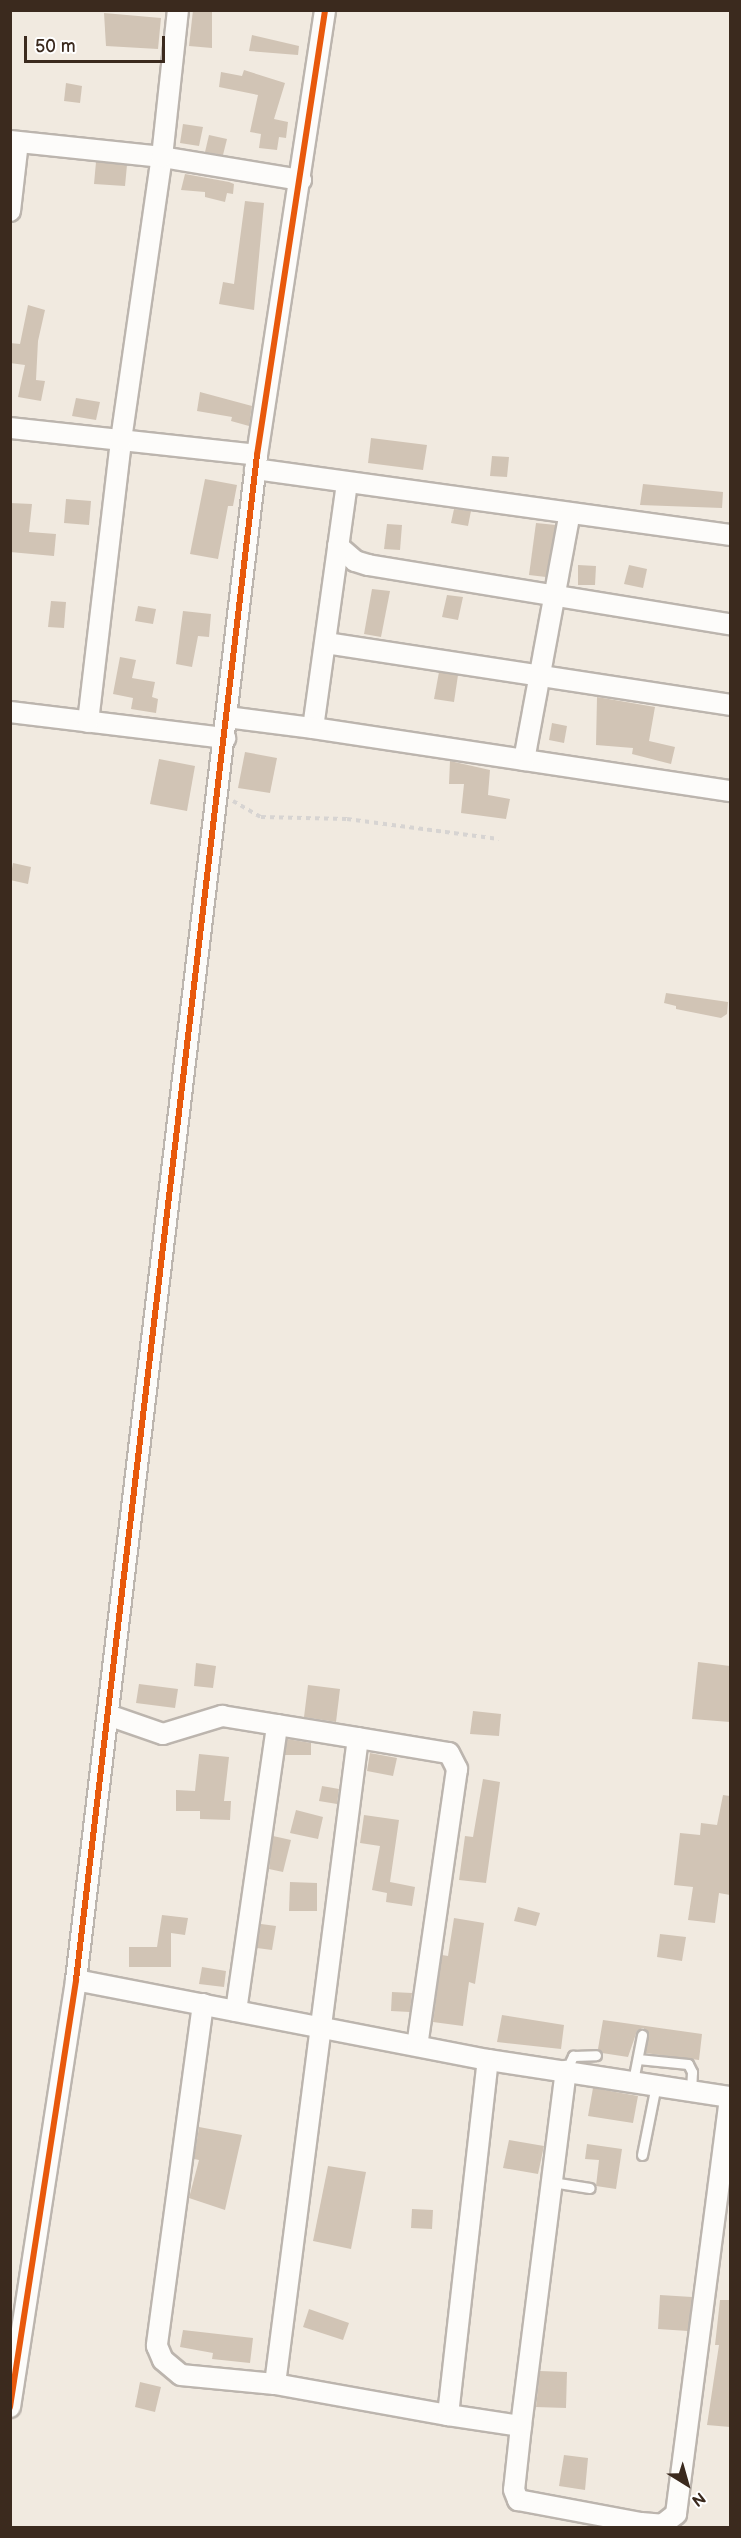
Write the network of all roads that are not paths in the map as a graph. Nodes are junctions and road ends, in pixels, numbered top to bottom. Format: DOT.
graph roads {
  1 [pos="178,10"];
  2 [pos="325,10"];
  3 [pos="14,141"];
  4 [pos="162,157"];
  5 [pos="301,180"];
  6 [pos="10,211"];
  7 [pos="10,428"];
  8 [pos="121,440"];
  9 [pos="256,462"];
  10 [pos="347,483"];
  11 [pos="570,513"];
  12 [pos="730,535"];
  13 [pos="338,546"];
  14 [pos="554,594"];
  15 [pos="730,624"];
  16 [pos="326,643"];
  17 [pos="540,675"];
  18 [pos="730,705"];
  19 [pos="10,712"];
  20 [pos="227,717"];
  21 [pos="88,722"];
  22 [pos="313,728"];
  23 [pos="225,738"];
  24 [pos="524,760"];
  25 [pos="730,791"];
  26 [pos="108,1715"];
  27 [pos="277,1725"];
  28 [pos="358,1738"];
  29 [pos="76,1980"];
  30 [pos="204,2004"];
  31 [pos="236,2010"];
  32 [pos="322,2026"];
  33 [pos="642,2035"];
  34 [pos="417,2045"];
  35 [pos="596,2055"];
  36 [pos="638,2059"];
  37 [pos="488,2060"];
  38 [pos="566,2071"];
  39 [pos="633,2081"];
  40 [pos="656,2085"];
  41 [pos="691,2090"];
  42 [pos="730,2098"];
  43 [pos="642,2155"];
  44 [pos="552,2182"];
  45 [pos="590,2188"];
  46 [pos="275,2384"];
  47 [pos="10,2407"];
  48 [pos="448,2415"];
  49 [pos="521,2426"];
  1 -- 4 [label="street"];
  2 -- 5 [label="street"];
  3 -- 4 [label="street"];
  3 -- 6 [label="street"];
  4 -- 5 [label="street"];
  4 -- 8 [label="street"];
  5 -- 9 [label="street"];
  7 -- 8 [label="street"];
  8 -- 9 [label="street"];
  8 -- 21 [label="street"];
  9 -- 10 [label="street"];
  9 -- 20 [label="street"];
  10 -- 11 [label="street"];
  10 -- 13 [label="street"];
  11 -- 12 [label="street"];
  11 -- 14 [label="street"];
  13 -- 14 [label="street"];
  13 -- 16 [label="street"];
  14 -- 15 [label="street"];
  14 -- 17 [label="street"];
  16 -- 17 [label="street"];
  16 -- 22 [label="street"];
  17 -- 18 [label="street"];
  17 -- 24 [label="street"];
  19 -- 21 [label="street"];
  20 -- 22 [label="street"];
  20 -- 23 [label="street"];
  21 -- 23 [label="street"];
  22 -- 24 [label="street"];
  23 -- 26 [label="street"];
  24 -- 25 [label="street"];
  26 -- 27 [label="street"];
  26 -- 29 [label="street"];
  27 -- 28 [label="street"];
  27 -- 31 [label="street"];
  28 -- 32 [label="street"];
  28 -- 34 [label="street"];
  29 -- 30 [label="street"];
  29 -- 47 [label="street"];
  30 -- 31 [label="street"];
  30 -- 46 [label="street"];
  31 -- 32 [label="street"];
  32 -- 34 [label="street"];
  32 -- 46 [label="street"];
  33 -- 36 [label="lane"];
  34 -- 37 [label="street"];
  35 -- 38 [label="lane"];
  36 -- 39 [label="lane"];
  36 -- 41 [label="lane"];
  37 -- 38 [label="street"];
  37 -- 48 [label="street"];
  38 -- 39 [label="street"];
  38 -- 44 [label="street"];
  39 -- 40 [label="street"];
  40 -- 41 [label="street"];
  40 -- 43 [label="lane"];
  41 -- 42 [label="street"];
  42 -- 49 [label="street"];
  44 -- 45 [label="lane"];
  44 -- 49 [label="street"];
  46 -- 48 [label="street"];
  48 -- 49 [label="street"];
}
